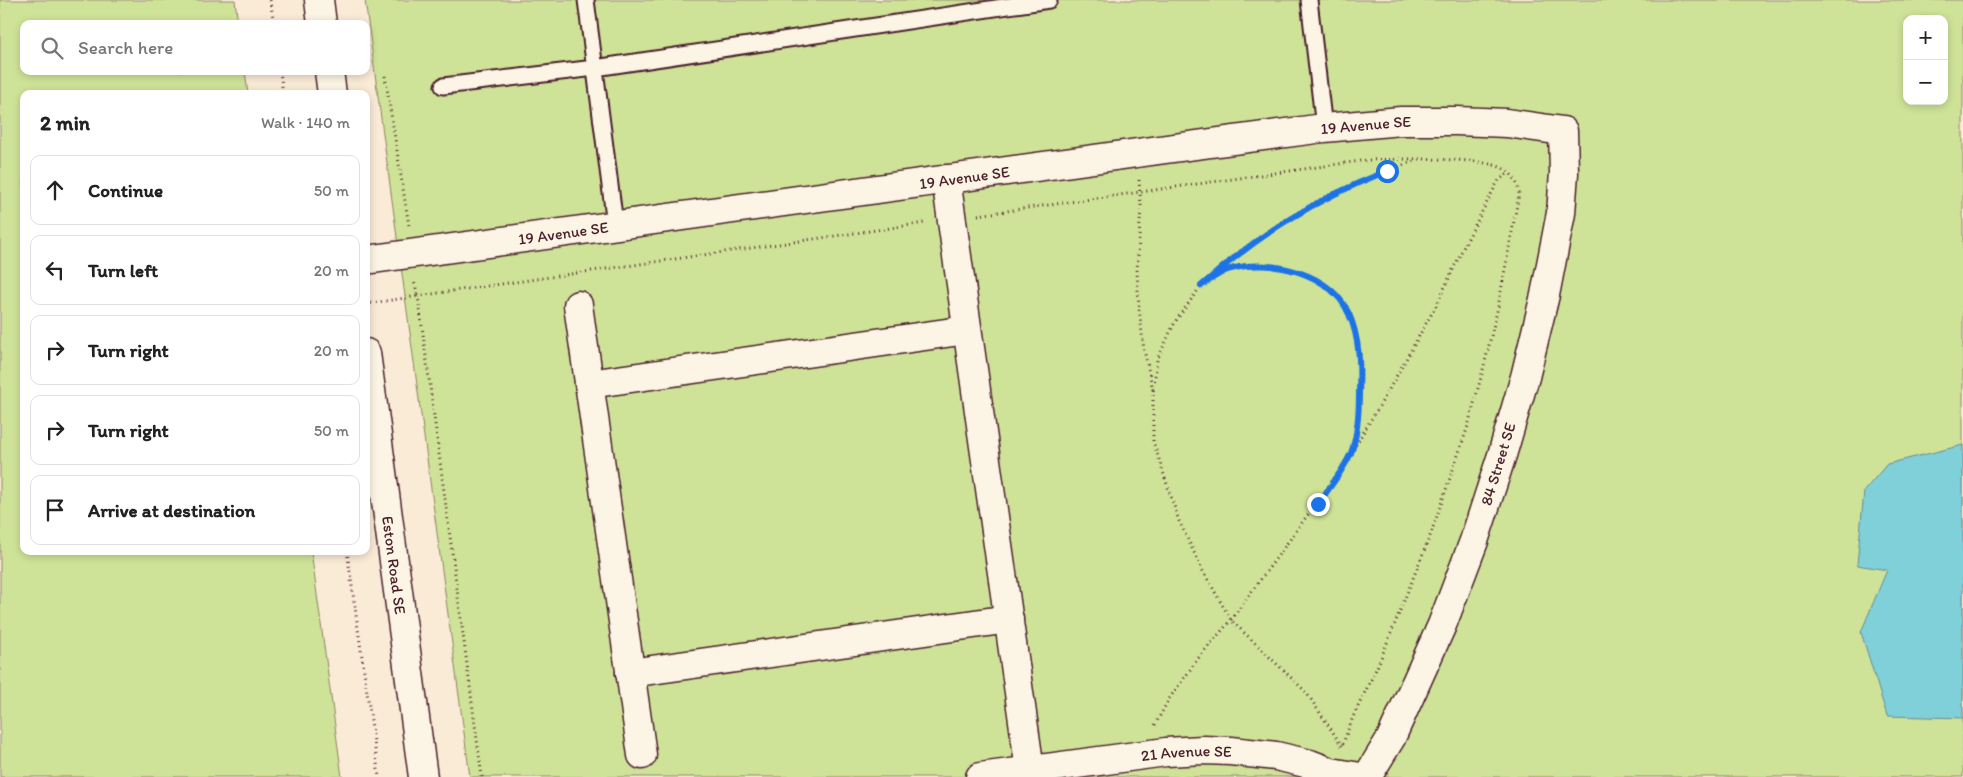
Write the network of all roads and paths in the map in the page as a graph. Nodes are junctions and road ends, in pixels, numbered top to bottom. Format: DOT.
graph roads {
  1 [pos="270,0"];
  2 [pos="319,0"];
  3 [pos="586,0"];
  4 [pos="1049,0"];
  5 [pos="1309,0"];
  6 [pos="273,20"];
  7 [pos="322,20"];
  8 [pos="595,68"];
  9 [pos="281,75"];
  10 [pos="329,75"];
  11 [pos="385,76"];
  12 [pos="443,86"];
  13 [pos="282,90"];
  14 [pos="331,90"];
  15 [pos="1324,128"];
  16 [pos="1563,131"];
  17 [pos="1418,159"];
  18 [pos="1138,173"];
  19 [pos="1509,173"];
  20 [pos="946,179"];
  21 [pos="615,224"];
  22 [pos="410,226"];
  23 [pos="370,259"];
  24 [pos="1201,286"];
  25 [pos="418,296"];
  26 [pos="370,303"];
  27 [pos="578,305"];
  28 [pos="967,330"];
  29 [pos="370,382"];
  30 [pos="590,384"];
  31 [pos="1153,393"];
  32 [pos="1351,453"];
  33 [pos="347,555"];
  34 [pos="1009,619"];
  35 [pos="1232,620"];
  36 [pos="630,673"];
  37 [pos="1153,728"];
  38 [pos="1342,746"];
  39 [pos="642,755"];
  40 [pos="1030,770"];
  41 [pos="379,777"];
  42 [pos="423,777"];
  43 [pos="980,777"];
  44 [pos="1360,777"];
  45 [pos="1367,777"];
  1 -- 6 [label="path"];
  2 -- 7 [label="street"];
  3 -- 8 [label="lane"];
  4 -- 8 [label="lane"];
  5 -- 15 [label="lane"];
  8 -- 12 [label="lane"];
  8 -- 21 [label="lane"];
  9 -- 13 [label="path"];
  10 -- 14 [label="street"];
  11 -- 22 [label="path"];
  15 -- 16 [label="street, 19 Avenue SE"];
  15 -- 20 [label="street, 19 Avenue SE"];
  16 -- 45 [label="street, 84 Street SE"];
  17 -- 24 [label="path"];
  18 -- 31 [label="path"];
  19 -- 32 [label="path"];
  20 -- 21 [label="street, 19 Avenue SE"];
  20 -- 28 [label="street"];
  21 -- 23 [label="street, 19 Avenue SE"];
  24 -- 31 [label="path"];
  24 -- 32 [label="path"];
  25 -- 26 [label="path"];
  27 -- 30 [label="street"];
  28 -- 30 [label="street"];
  28 -- 34 [label="street"];
  29 -- 42 [label="street, Eston Road SE"];
  30 -- 36 [label="street"];
  31 -- 35 [label="path"];
  32 -- 35 [label="path"];
  33 -- 41 [label="path"];
  34 -- 36 [label="street"];
  34 -- 40 [label="street"];
  35 -- 37 [label="path"];
  35 -- 38 [label="path"];
  36 -- 39 [label="street"];
  40 -- 43 [label="street, 21 Avenue SE"];
  40 -- 44 [label="street, 21 Avenue SE"];
}
